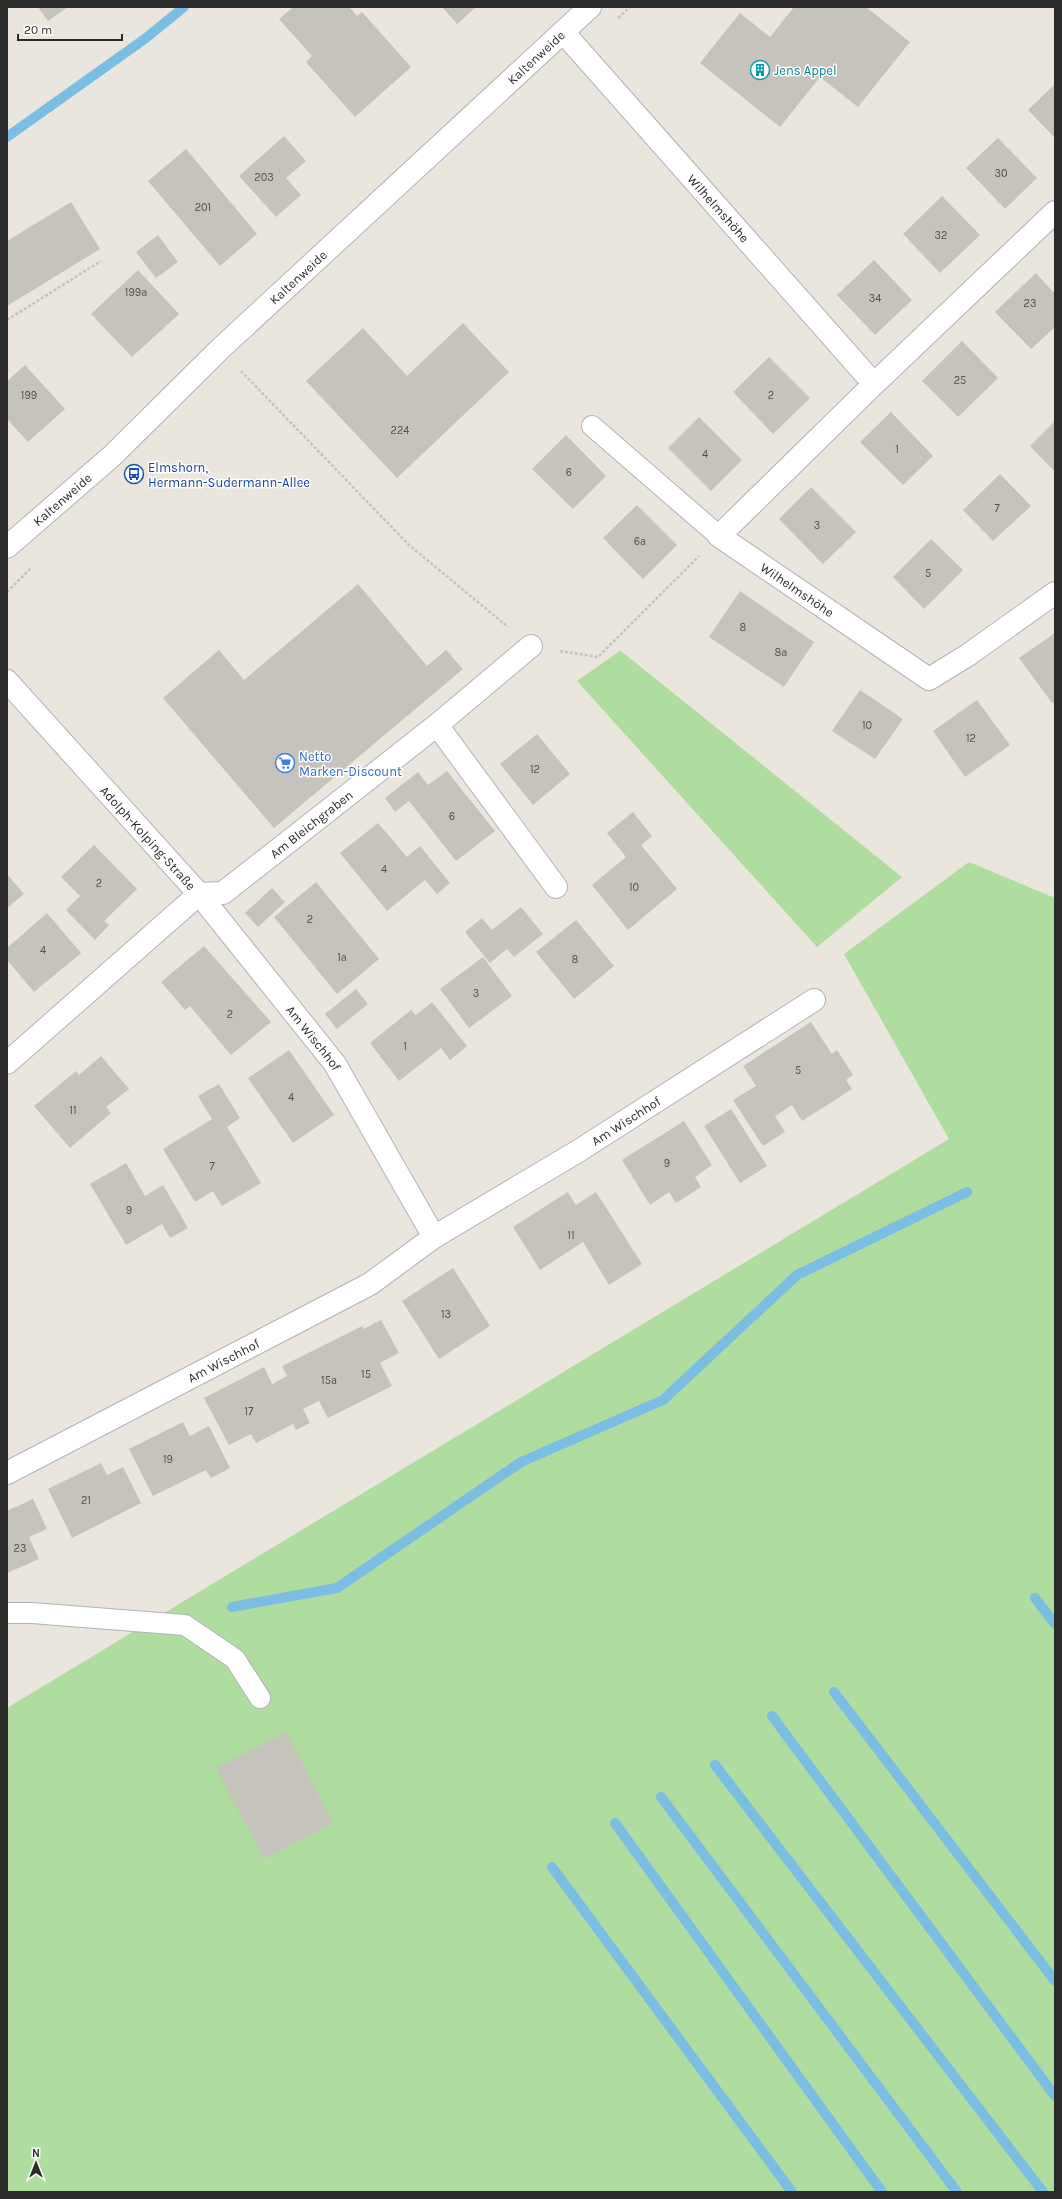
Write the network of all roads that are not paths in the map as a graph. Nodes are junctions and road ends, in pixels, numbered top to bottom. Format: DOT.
graph roads {
  1 [pos="590,7"];
  2 [pos="563,32"];
  3 [pos="1055,212"];
  4 [pos="874,384"];
  5 [pos="592,426"];
  6 [pos="719,536"];
  7 [pos="7,547"];
  8 [pos="1055,593"];
  9 [pos="531,646"];
  10 [pos="7,681"];
  11 [pos="437,726"];
  12 [pos="556,887"];
  13 [pos="198,894"];
  14 [pos="814,1000"];
  15 [pos="7,1063"];
  16 [pos="434,1236"];
  17 [pos="7,1473"];
  18 [pos="7,1613"];
  19 [pos="260,1698"];
  1 -- 2 [label="street, Kaltenweide"];
  2 -- 4 [label="street, Wilhelmshöhe"];
  2 -- 7 [label="street, Kaltenweide"];
  3 -- 4 [label="street"];
  4 -- 6 [label="street"];
  5 -- 6 [label="lane"];
  6 -- 8 [label="street, Wilhelmshöhe"];
  9 -- 11 [label="street, Am Bleichgraben"];
  10 -- 13 [label="street, Adolph-Kolping-Straße"];
  11 -- 12 [label="street"];
  11 -- 13 [label="street, Am Bleichgraben"];
  13 -- 15 [label="street, Adolph-Kolping-Straße"];
  13 -- 16 [label="street, Am Wischhof"];
  14 -- 16 [label="street, Am Wischhof"];
  16 -- 17 [label="street, Am Wischhof"];
  18 -- 19 [label="lane"];
}
